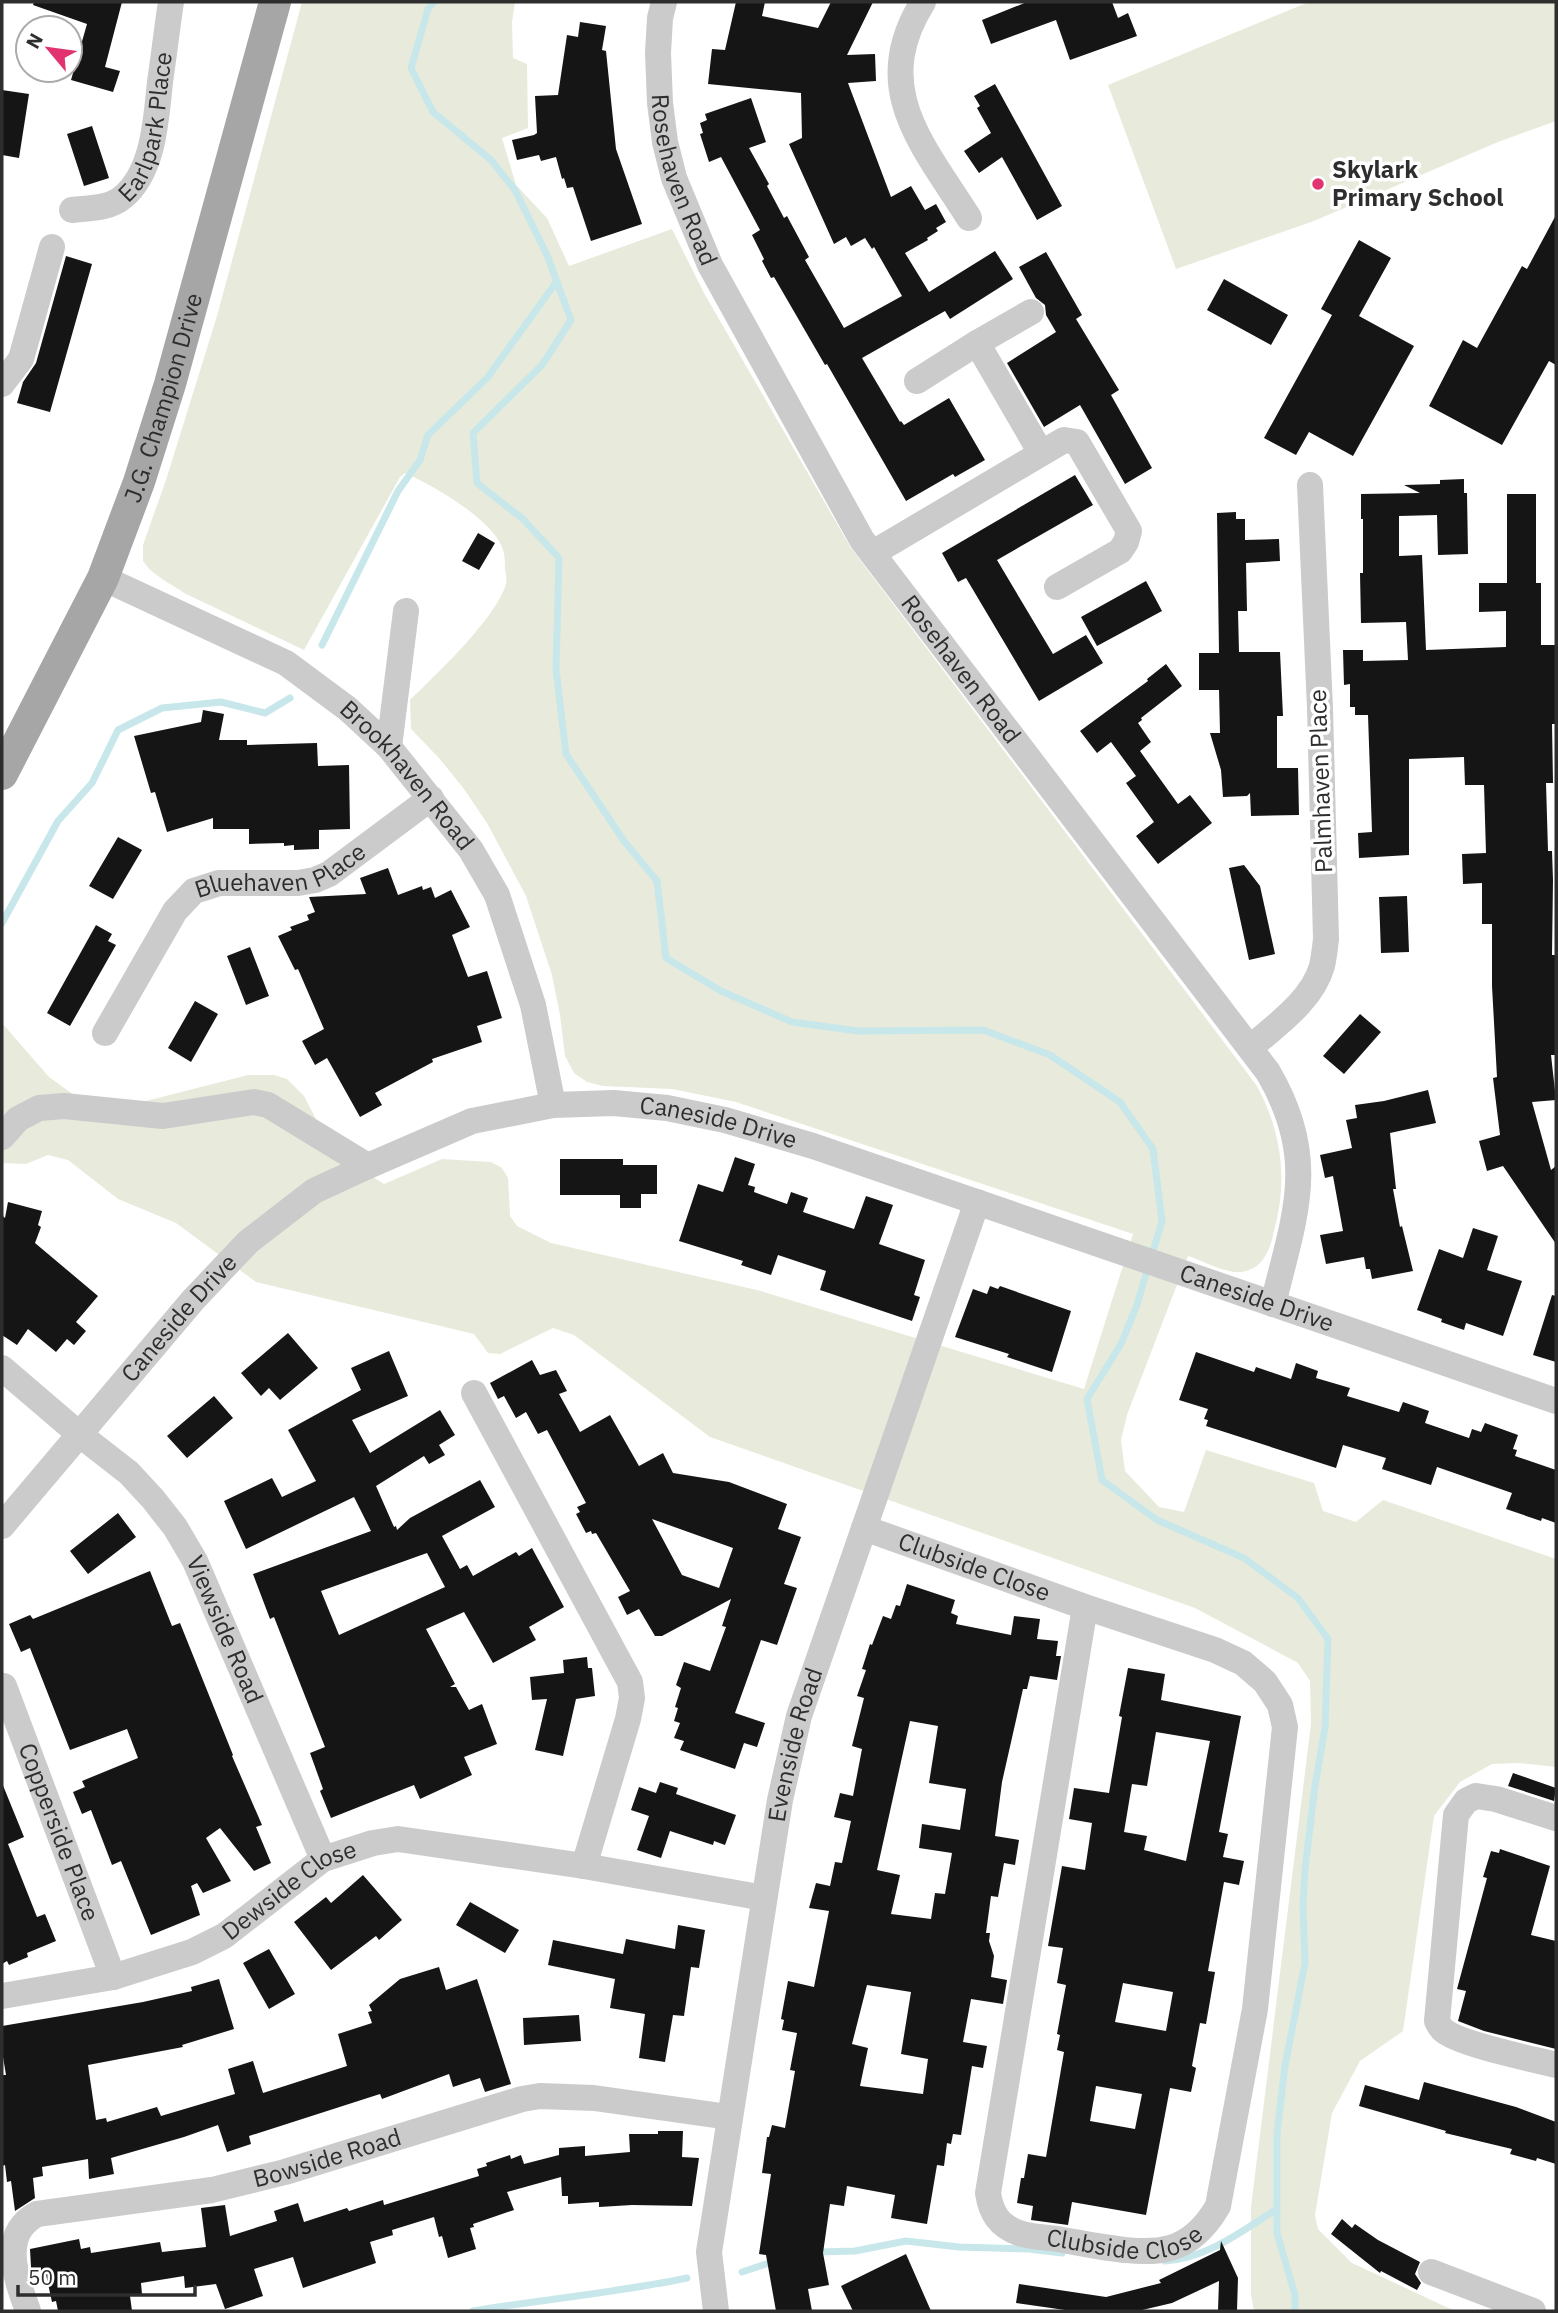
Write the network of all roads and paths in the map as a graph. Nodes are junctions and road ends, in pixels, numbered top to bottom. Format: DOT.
graph roads {
  1 [pos="171,2"];
  2 [pos="275,2"];
  3 [pos="664,2"];
  4 [pos="923,2"];
  5 [pos="72,210"];
  6 [pos="969,218"];
  7 [pos="52,247"];
  8 [pos="1031,312"];
  9 [pos="977,343"];
  10 [pos="917,381"];
  11 [pos="2,384"];
  12 [pos="1041,453"];
  13 [pos="1310,485"];
  14 [pos="873,553"];
  15 [pos="103,578"];
  16 [pos="1057,587"];
  17 [pos="407,611"];
  18 [pos="389,747"];
  19 [pos="4,763"];
  20 [pos="431,798"];
  21 [pos="105,1033"];
  22 [pos="1250,1048"];
  23 [pos="553,1104"];
  24 [pos="2,1138"];
  25 [pos="368,1166"];
  26 [pos="977,1202"];
  27 [pos="1273,1304"];
  28 [pos="2,1368"];
  29 [pos="474,1393"];
  30 [pos="1556,1401"];
  31 [pos="79,1434"];
  32 [pos="2,1526"];
  33 [pos="864,1528"];
  34 [pos="1085,1607"];
  35 [pos="4,1686"];
  36 [pos="1556,1818"];
  37 [pos="323,1859"];
  38 [pos="584,1866"];
  39 [pos="764,1898"];
  40 [pos="113,1977"];
  41 [pos="2,1996"];
  42 [pos="1556,2065"];
  43 [pos="729,2117"];
  44 [pos="1431,2272"];
  45 [pos="28,2311"];
  46 [pos="716,2311"];
  47 [pos="1533,2311"];
  1 -- 5 [label="street, Earlpark Place"];
  2 -- 15 [label="main road, J.G. Champion Drive"];
  3 -- 14 [label="street, Rosehaven Road"];
  4 -- 6 [label="street"];
  7 -- 11 [label="street"];
  8 -- 9 [label="street"];
  9 -- 10 [label="street"];
  9 -- 12 [label="street"];
  12 -- 14 [label="street"];
  12 -- 16 [label="street"];
  13 -- 22 [label="street, Palmhaven Place"];
  14 -- 22 [label="street, Rosehaven Road"];
  15 -- 18 [label="street, Brookhaven Road"];
  15 -- 19 [label="main road, J.G. Champion Drive"];
  17 -- 18 [label="street"];
  18 -- 20 [label="street, Brookhaven Road"];
  20 -- 21 [label="street, Bluehaven Place"];
  20 -- 23 [label="street, Brookhaven Road"];
  22 -- 27 [label="street, Rosehaven Road"];
  23 -- 25 [label="street, Caneside Drive"];
  23 -- 26 [label="street, Caneside Drive"];
  24 -- 25 [label="street"];
  25 -- 31 [label="street, Caneside Drive"];
  26 -- 27 [label="street, Caneside Drive"];
  26 -- 33 [label="street, Evenside Road"];
  27 -- 30 [label="street, Caneside Drive"];
  28 -- 31 [label="street, Viewside Road"];
  29 -- 38 [label="street"];
  31 -- 32 [label="street, Caneside Drive"];
  31 -- 37 [label="street, Viewside Road"];
  33 -- 34 [label="street, Clubside Close"];
  33 -- 39 [label="street, Evenside Road"];
  34 -- 34 [label="street, Clubside Close"];
  35 -- 40 [label="street, Copperside Place"];
  36 -- 42 [label="street"];
  37 -- 38 [label="street, Dewside Close"];
  37 -- 40 [label="street, Dewside Close"];
  38 -- 39 [label="street, Dewside Close"];
  39 -- 43 [label="street, Evenside Road"];
  40 -- 41 [label="street, Dewside Close"];
  43 -- 45 [label="street, Bowside Road"];
  43 -- 46 [label="street, Evenside Road"];
  44 -- 47 [label="street"];
}
